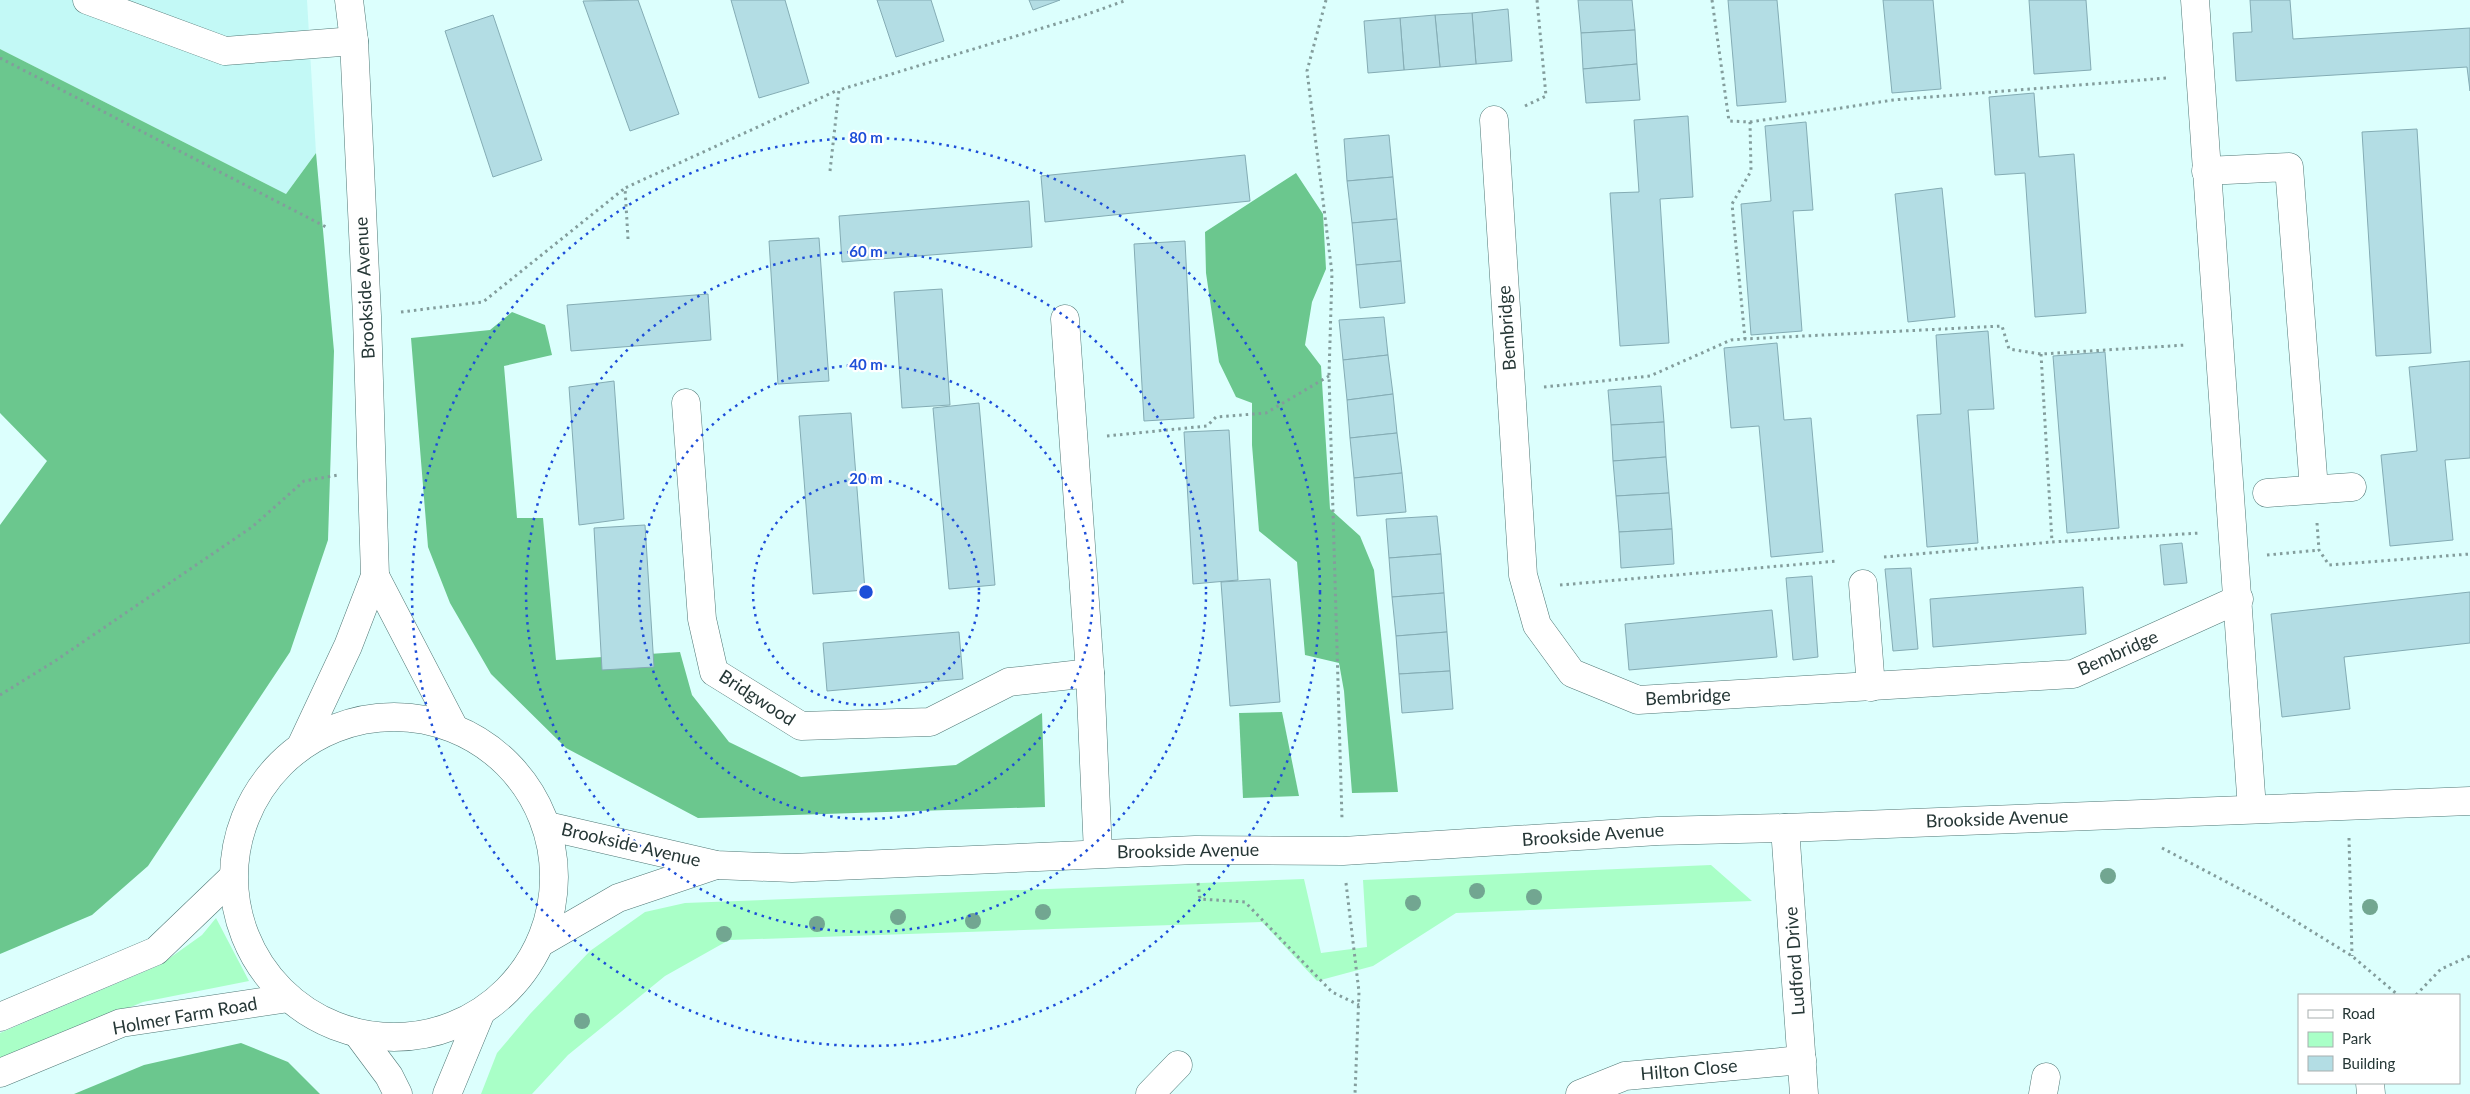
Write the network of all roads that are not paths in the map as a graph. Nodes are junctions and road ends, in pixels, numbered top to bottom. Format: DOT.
graph roads {
  1 [pos="87,0"];
  2 [pos="349,0"];
  3 [pos="2195,0"];
  4 [pos="354,42"];
  5 [pos="1494,120"];
  6 [pos="2206,171"];
  7 [pos="1065,319"];
  8 [pos="686,403"];
  9 [pos="2352,487"];
  10 [pos="2314,489"];
  11 [pos="2267,493"];
  12 [pos="375,576"];
  13 [pos="1862,584"];
  14 [pos="2239,599"];
  15 [pos="1090,673"];
  16 [pos="1871,687"];
  17 [pos="453,726"];
  18 [pos="302,744"];
  19 [pos="2470,801"];
  20 [pos="2252,809"];
  21 [pos="547,826"];
  22 [pos="1785,828"];
  23 [pos="1098,853"];
  24 [pos="716,865"];
  25 [pos="232,878"];
  26 [pos="542,942"];
  27 [pos="288,998"];
  28 [pos="481,1012"];
  29 [pos="0,1017"];
  30 [pos="357,1033"];
  31 [pos="1802,1060"];
  32 [pos="1178,1065"];
  33 [pos="0,1073"];
  34 [pos="398,1094"];
  35 [pos="447,1094"];
  36 [pos="1150,1094"];
  37 [pos="1580,1094"];
  38 [pos="1804,1094"];
  1 -- 4 [label="street"];
  2 -- 4 [label="street, Brookside Avenue"];
  3 -- 6 [label="street"];
  4 -- 12 [label="street, Brookside Avenue"];
  5 -- 16 [label="street, Bembridge"];
  6 -- 10 [label="street"];
  6 -- 14 [label="street"];
  7 -- 15 [label="street"];
  8 -- 15 [label="street, Bridgwood"];
  9 -- 10 [label="street"];
  10 -- 11 [label="street"];
  12 -- 17 [label="street, Brookside Avenue"];
  12 -- 18 [label="street, Brookside Avenue"];
  13 -- 16 [label="street"];
  14 -- 16 [label="street, Bembridge"];
  14 -- 20 [label="street"];
  15 -- 23 [label="street"];
  17 -- 18 [label="street"];
  17 -- 21 [label="street"];
  18 -- 25 [label="street"];
  19 -- 20 [label="street, Brookside Avenue"];
  20 -- 22 [label="street, Brookside Avenue"];
  21 -- 24 [label="street, Brookside Avenue"];
  21 -- 26 [label="street"];
  22 -- 23 [label="street, Brookside Avenue"];
  22 -- 31 [label="street, Ludford Drive"];
  23 -- 24 [label="street, Brookside Avenue"];
  24 -- 26 [label="street, Brookside Avenue"];
  25 -- 27 [label="street"];
  25 -- 29 [label="street"];
  26 -- 28 [label="street"];
  27 -- 30 [label="street"];
  27 -- 33 [label="street, Holmer Farm Road"];
  28 -- 30 [label="street"];
  28 -- 35 [label="street"];
  30 -- 34 [label="street"];
  31 -- 37 [label="street, Hilton Close"];
  31 -- 38 [label="street, Ludford Drive"];
  32 -- 36 [label="street"];
}
